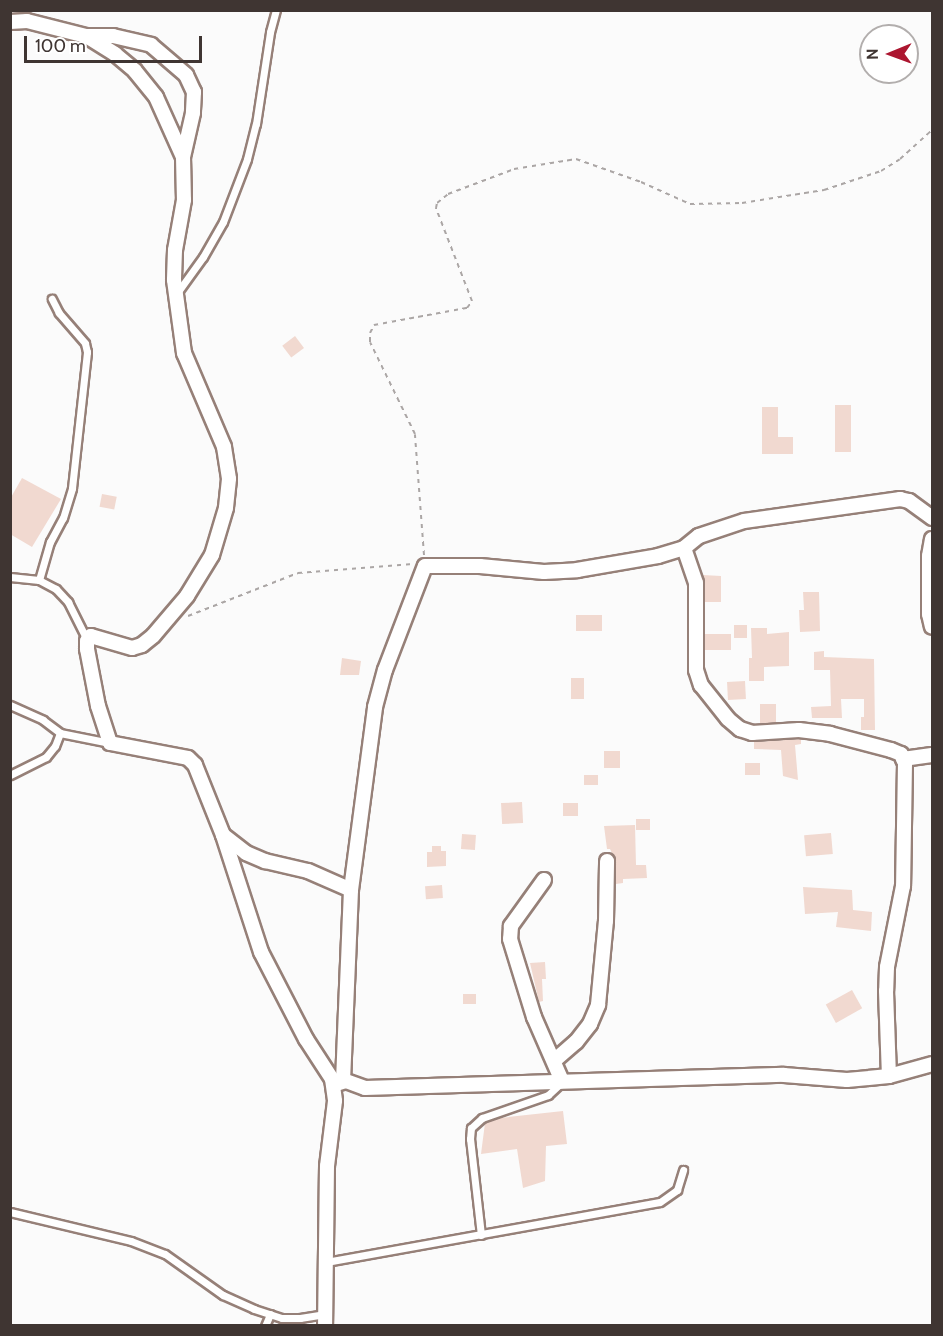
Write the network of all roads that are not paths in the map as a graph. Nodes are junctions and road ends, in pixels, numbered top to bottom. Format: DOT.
graph roads {
  1 [pos="276,10"];
  2 [pos="10,22"];
  3 [pos="86,36"];
  4 [pos="183,157"];
  5 [pos="175,296"];
  6 [pos="52,299"];
  7 [pos="933,518"];
  8 [pos="933,539"];
  9 [pos="684,548"];
  10 [pos="10,577"];
  11 [pos="39,580"];
  12 [pos="933,627"];
  13 [pos="87,641"];
  14 [pos="10,705"];
  15 [pos="60,733"];
  16 [pos="110,743"];
  17 [pos="933,755"];
  18 [pos="903,759"];
  19 [pos="10,775"];
  20 [pos="223,835"];
  21 [pos="607,861"];
  22 [pos="544,879"];
  23 [pos="351,890"];
  24 [pos="555,1060"];
  25 [pos="933,1064"];
  26 [pos="889,1076"];
  27 [pos="562,1081"];
  28 [pos="338,1083"];
  29 [pos="683,1170"];
  30 [pos="10,1212"];
  31 [pos="481,1235"];
  32 [pos="326,1262"];
  33 [pos="270,1314"];
  34 [pos="325,1320"];
  35 [pos="265,1326"];
  1 -- 5 [label="lane"];
  2 -- 3 [label="street"];
  3 -- 4 [label="street"];
  3 -- 4 [label="street"];
  4 -- 5 [label="street"];
  5 -- 13 [label="street"];
  6 -- 11 [label="lane"];
  7 -- 9 [label="street"];
  8 -- 12 [label="street"];
  9 -- 18 [label="street"];
  9 -- 23 [label="street"];
  10 -- 11 [label="lane"];
  11 -- 13 [label="lane"];
  13 -- 16 [label="street"];
  14 -- 15 [label="lane"];
  15 -- 16 [label="lane"];
  15 -- 19 [label="lane"];
  16 -- 20 [label="street"];
  17 -- 18 [label="street"];
  18 -- 26 [label="street"];
  20 -- 23 [label="street"];
  20 -- 28 [label="street"];
  21 -- 24 [label="street"];
  22 -- 24 [label="street"];
  23 -- 28 [label="street"];
  24 -- 27 [label="street"];
  25 -- 26 [label="street"];
  26 -- 27 [label="street"];
  27 -- 28 [label="street"];
  27 -- 31 [label="lane"];
  28 -- 32 [label="street"];
  29 -- 31 [label="lane"];
  30 -- 33 [label="lane"];
  31 -- 32 [label="lane"];
  32 -- 34 [label="street"];
  33 -- 34 [label="lane"];
  33 -- 35 [label="lane"];
}
